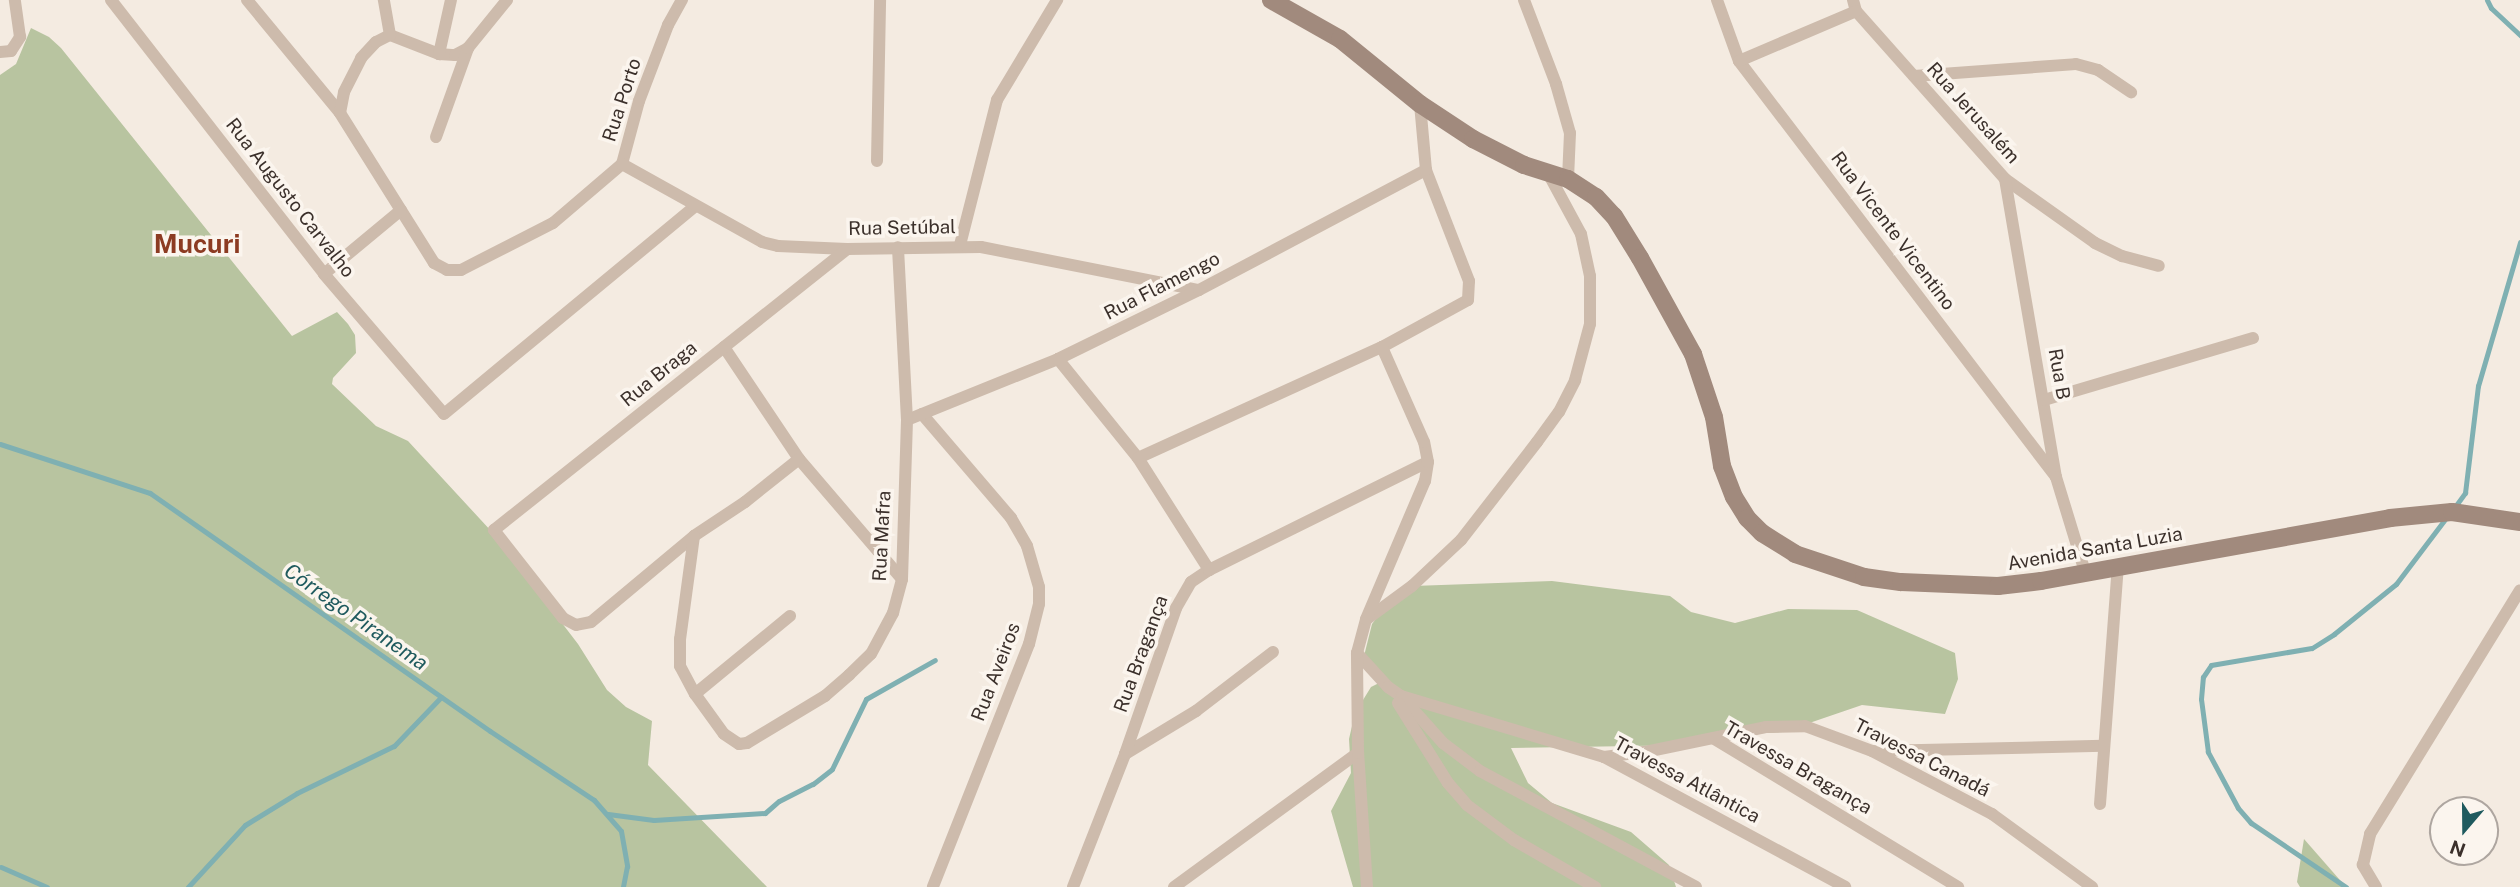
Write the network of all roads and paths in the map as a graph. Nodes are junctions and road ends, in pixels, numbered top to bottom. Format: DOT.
graph roads {
  1 [pos="15,0"];
  2 [pos="247,0"];
  3 [pos="384,0"];
  4 [pos="451,0"];
  5 [pos="507,0"];
  6 [pos="682,0"];
  7 [pos="880,0"];
  8 [pos="1057,0"];
  9 [pos="1271,0"];
  10 [pos="1524,0"];
  11 [pos="1717,0"];
  12 [pos="114,1"];
  13 [pos="1854,6"];
  14 [pos="390,35"];
  15 [pos="468,48"];
  16 [pos="0,52"];
  17 [pos="439,54"];
  18 [pos="1740,61"];
  19 [pos="1914,76"];
  20 [pos="2131,92"];
  21 [pos="1420,104"];
  22 [pos="340,113"];
  23 [pos="436,137"];
  24 [pos="877,161"];
  25 [pos="622,164"];
  26 [pos="1426,170"];
  27 [pos="1548,173"];
  28 [pos="1568,179"];
  29 [pos="2005,179"];
  30 [pos="695,206"];
  31 [pos="401,210"];
  32 [pos="960,245"];
  33 [pos="898,247"];
  34 [pos="847,249"];
  35 [pos="2159,266"];
  36 [pos="324,274"];
  37 [pos="1199,290"];
  38 [pos="2253,338"];
  39 [pos="724,347"];
  40 [pos="1382,347"];
  41 [pos="1058,359"];
  42 [pos="2044,400"];
  43 [pos="922,414"];
  44 [pos="907,420"];
  45 [pos="1138,457"];
  46 [pos="799,459"];
  47 [pos="1428,461"];
  48 [pos="2056,477"];
  49 [pos="2520,522"];
  50 [pos="694,536"];
  51 [pos="2118,567"];
  52 [pos="1209,570"];
  53 [pos="2085,572"];
  54 [pos="902,579"];
  55 [pos="2520,590"];
  56 [pos="790,616"];
  57 [pos="1366,619"];
  58 [pos="1273,652"];
  59 [pos="1357,653"];
  60 [pos="1388,687"];
  61 [pos="695,694"];
  62 [pos="1401,696"];
  63 [pos="1713,738"];
  64 [pos="2103,746"];
  65 [pos="1872,751"];
  66 [pos="1125,754"];
  67 [pos="1357,754"];
  68 [pos="1604,757"];
  69 [pos="2100,804"];
  70 [pos="933,887"];
  71 [pos="1073,887"];
  72 [pos="1174,887"];
  73 [pos="1367,887"];
  74 [pos="1595,887"];
  75 [pos="1696,887"];
  76 [pos="1845,887"];
  77 [pos="1958,887"];
  78 [pos="2092,887"];
  79 [pos="2376,887"];
  1 -- 16 [label="street"];
  2 -- 22 [label="street"];
  3 -- 14 [label="street"];
  4 -- 17 [label="street"];
  5 -- 15 [label="street"];
  6 -- 25 [label="street, Rua Porto"];
  7 -- 24 [label="street"];
  8 -- 32 [label="street"];
  9 -- 21 [label="street, Avenida Santa Luzia"];
  10 -- 28 [label="street"];
  11 -- 18 [label="street, Rua Vicente Vicentino"];
  12 -- 36 [label="street, Rua Augusto Carvalho"];
  13 -- 18 [label="street"];
  13 -- 19 [label="street, Rua Jerusalém"];
  14 -- 17 [label="street"];
  14 -- 22 [label="street"];
  15 -- 17 [label="street"];
  15 -- 23 [label="street"];
  18 -- 48 [label="street, Rua Vicente Vicentino"];
  19 -- 20 [label="street"];
  19 -- 29 [label="street, Rua Jerusalém"];
  21 -- 26 [label="street"];
  21 -- 27 [label="street, Avenida Santa Luzia"];
  22 -- 31 [label="street"];
  25 -- 30 [label="street, Rua Setúbal"];
  25 -- 31 [label="street, Rua Porto"];
  26 -- 37 [label="street, Rua Flamengo"];
  26 -- 40 [label="street"];
  27 -- 28 [label="street, Avenida Santa Luzia"];
  27 -- 57 [label="street"];
  28 -- 53 [label="street, Avenida Santa Luzia"];
  29 -- 35 [label="street, Rua Jerusalém"];
  29 -- 42 [label="street, Rua B"];
  30 -- 34 [label="street, Rua Setúbal"];
  30 -- 36 [label="street, Rua Augusto Carvalho"];
  31 -- 36 [label="street"];
  32 -- 33 [label="street, Rua Setúbal"];
  32 -- 37 [label="street, Rua Setúbal"];
  33 -- 34 [label="street, Rua Setúbal"];
  33 -- 44 [label="street"];
  34 -- 39 [label="street, Rua Braga"];
  37 -- 41 [label="street, Rua Flamengo"];
  38 -- 42 [label="street"];
  39 -- 46 [label="street"];
  39 -- 50 [label="street, Rua Braga"];
  40 -- 45 [label="street"];
  40 -- 47 [label="street"];
  41 -- 43 [label="street, Rua Flamengo"];
  41 -- 45 [label="street"];
  42 -- 48 [label="street, Rua B"];
  43 -- 44 [label="street, Rua Flamengo"];
  43 -- 70 [label="street, Rua Aveiros"];
  44 -- 54 [label="street, Rua Mafra"];
  45 -- 52 [label="street"];
  46 -- 50 [label="street"];
  46 -- 54 [label="street"];
  47 -- 52 [label="street, Rua Bragança"];
  47 -- 57 [label="street"];
  48 -- 53 [label="street, Rua B"];
  49 -- 51 [label="street, Avenida Santa Luzia"];
  50 -- 61 [label="street"];
  51 -- 53 [label="street, Avenida Santa Luzia"];
  51 -- 64 [label="street"];
  52 -- 66 [label="street, Rua Bragança"];
  54 -- 61 [label="street, Rua Mafra"];
  55 -- 79 [label="street"];
  56 -- 61 [label="street"];
  57 -- 59 [label="street"];
  58 -- 66 [label="street"];
  59 -- 60 [label="street, Travessa Atlântica"];
  59 -- 67 [label="street"];
  60 -- 62 [label="street, Travessa Atlântica"];
  60 -- 74 [label="street"];
  62 -- 68 [label="street, Travessa Atlântica"];
  62 -- 75 [label="street"];
  63 -- 65 [label="street, Travessa Canadá"];
  63 -- 68 [label="street, Travessa Bragança"];
  63 -- 77 [label="street, Travessa Bragança"];
  64 -- 65 [label="street"];
  64 -- 69 [label="street"];
  65 -- 78 [label="street, Travessa Canadá"];
  66 -- 71 [label="street, Rua Bragança"];
  67 -- 72 [label="street"];
  67 -- 73 [label="street"];
  68 -- 76 [label="street, Travessa Atlântica"];
}
